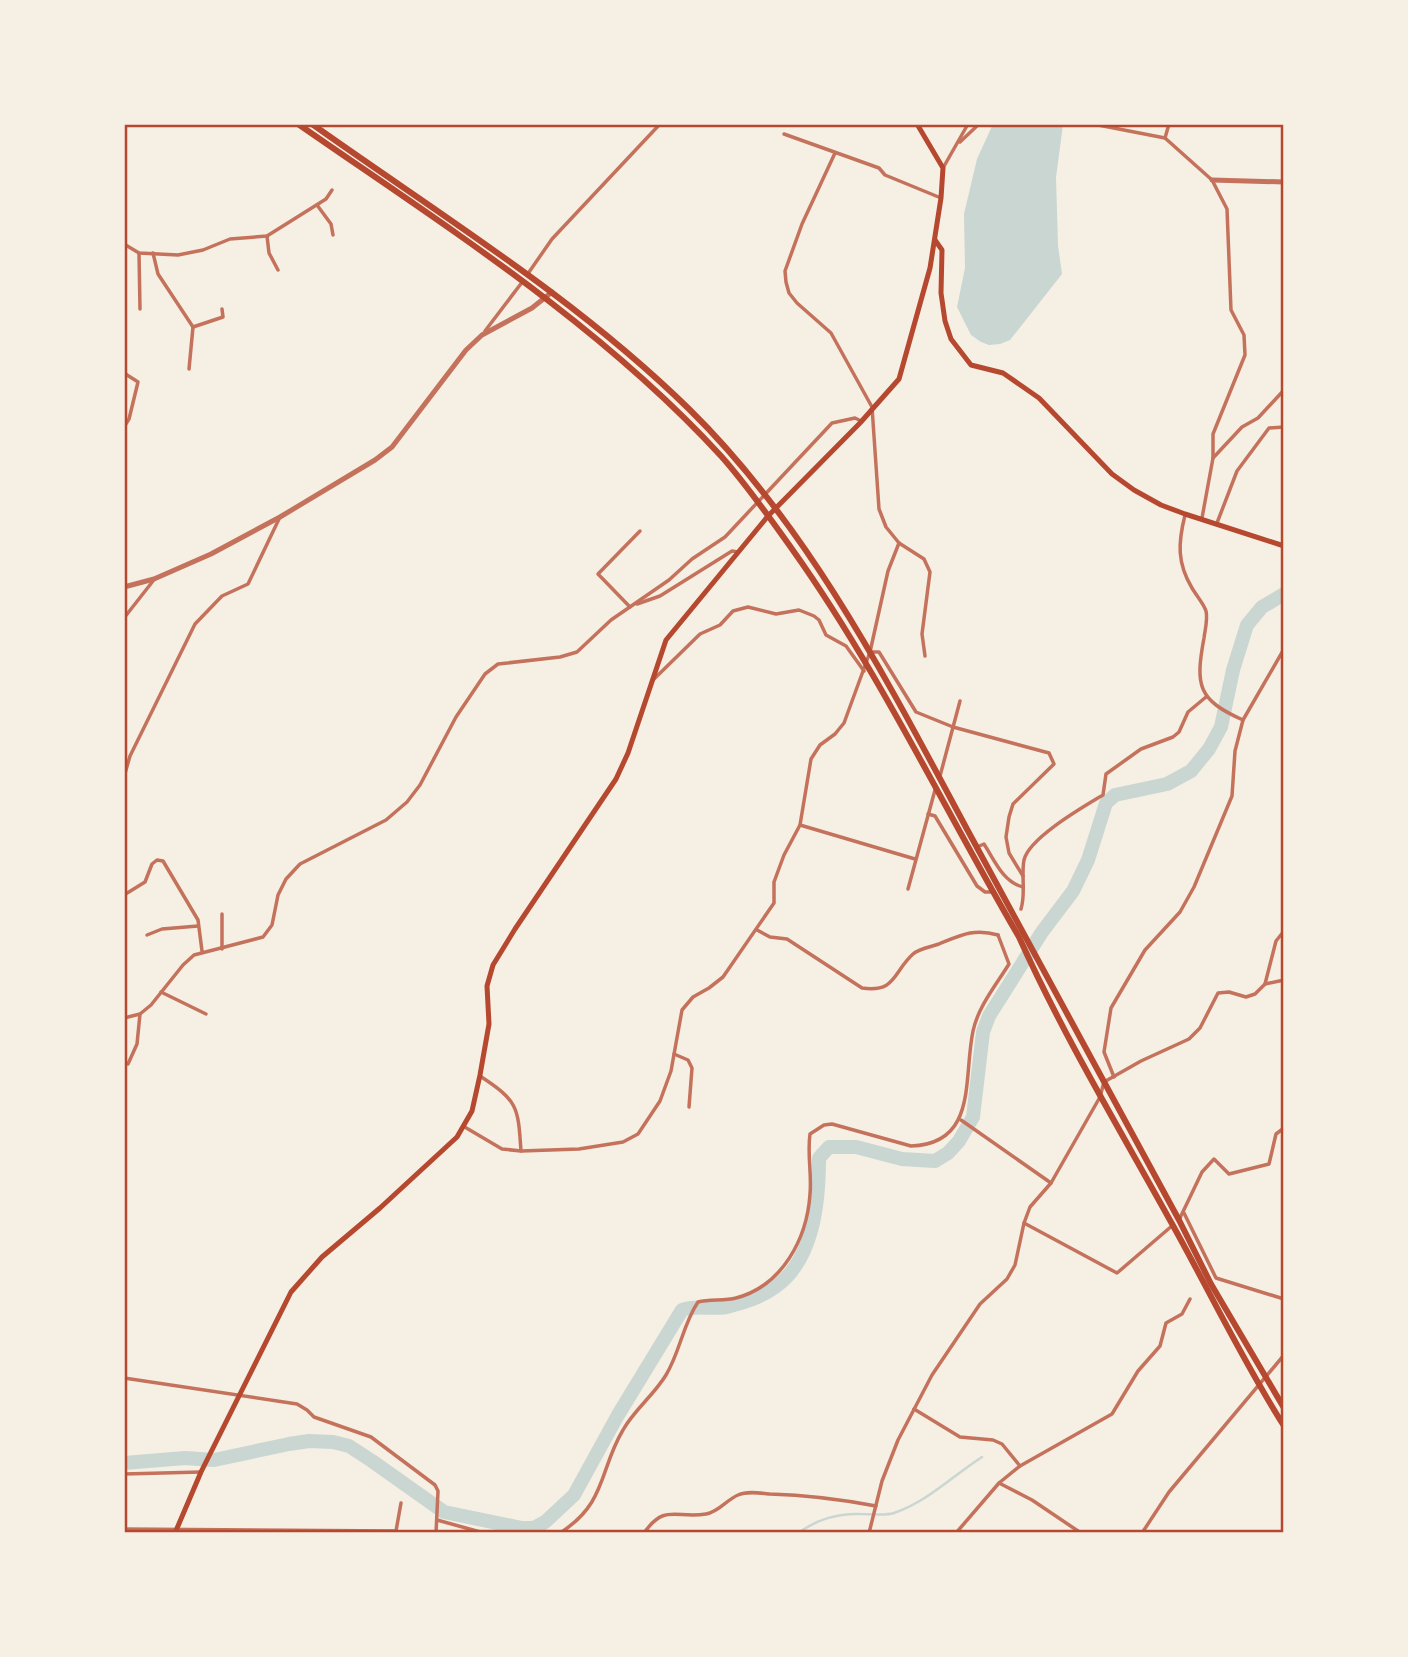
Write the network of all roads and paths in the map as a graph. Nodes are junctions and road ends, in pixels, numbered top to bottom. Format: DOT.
graph roads {
  1 [pos="298,124"];
  2 [pos="312,124"];
  3 [pos="660,124"];
  4 [pos="918,124"];
  5 [pos="968,124"];
  6 [pos="979,124"];
  7 [pos="1093,124"];
  8 [pos="1169,124"];
  9 [pos="784,134"];
  10 [pos="1166,138"];
  11 [pos="956,145"];
  12 [pos="835,153"];
  13 [pos="943,168"];
  14 [pos="1212,180"];
  15 [pos="1284,182"];
  16 [pos="332,190"];
  17 [pos="941,198"];
  18 [pos="317,205"];
  19 [pos="333,235"];
  20 [pos="267,236"];
  21 [pos="935,240"];
  22 [pos="124,244"];
  23 [pos="139,253"];
  24 [pos="153,253"];
  25 [pos="278,270"];
  26 [pos="552,292"];
  27 [pos="544,298"];
  28 [pos="140,309"];
  29 [pos="222,309"];
  30 [pos="193,327"];
  31 [pos="482,335"];
  32 [pos="189,369"];
  33 [pos="124,373"];
  34 [pos="1284,390"];
  35 [pos="872,407"];
  36 [pos="861,421"];
  37 [pos="124,427"];
  38 [pos="1284,427"];
  39 [pos="1213,458"];
  40 [pos="777,508"];
  41 [pos="1185,514"];
  42 [pos="768,516"];
  43 [pos="279,517"];
  44 [pos="1202,518"];
  45 [pos="1217,523"];
  46 [pos="640,531"];
  47 [pos="899,544"];
  48 [pos="1284,546"];
  49 [pos="738,552"];
  50 [pos="154,579"];
  51 [pos="124,587"];
  52 [pos="629,608"];
  53 [pos="124,618"];
  54 [pos="1284,649"];
  55 [pos="870,652"];
  56 [pos="925,656"];
  57 [pos="866,663"];
  58 [pos="863,671"];
  59 [pos="651,682"];
  60 [pos="1206,697"];
  61 [pos="960,701"];
  62 [pos="1243,720"];
  63 [pos="953,727"];
  64 [pos="124,778"];
  65 [pos="929,811"];
  66 [pos="800,825"];
  67 [pos="976,847"];
  68 [pos="916,859"];
  69 [pos="1024,876"];
  70 [pos="1023,887"];
  71 [pos="908,889"];
  72 [pos="993,892"];
  73 [pos="124,895"];
  74 [pos="1021,909"];
  75 [pos="222,914"];
  76 [pos="198,926"];
  77 [pos="757,930"];
  78 [pos="1001,930"];
  79 [pos="1284,931"];
  80 [pos="147,935"];
  81 [pos="998,935"];
  82 [pos="1021,935"];
  83 [pos="222,949"];
  84 [pos="202,951"];
  85 [pos="1284,980"];
  86 [pos="1265,985"];
  87 [pos="161,992"];
  88 [pos="140,1014"];
  89 [pos="206,1014"];
  90 [pos="124,1018"];
  91 [pos="674,1054"];
  92 [pos="128,1064"];
  93 [pos="480,1075"];
  94 [pos="1114,1077"];
  95 [pos="1104,1083"];
  96 [pos="1100,1097"];
  97 [pos="689,1107"];
  98 [pos="962,1120"];
  99 [pos="463,1126"];
  100 [pos="1284,1128"];
  101 [pos="521,1151"];
  102 [pos="1051,1183"];
  103 [pos="1184,1213"];
  104 [pos="1180,1220"];
  105 [pos="1024,1223"];
  106 [pos="1173,1225"];
  107 [pos="1213,1281"];
  108 [pos="1190,1299"];
  109 [pos="1284,1299"];
  110 [pos="1284,1355"];
  111 [pos="124,1378"];
  112 [pos="1265,1378"];
  113 [pos="1259,1386"];
  114 [pos="239,1394"];
  115 [pos="1284,1408"];
  116 [pos="914,1409"];
  117 [pos="1284,1426"];
  118 [pos="1020,1466"];
  119 [pos="201,1472"];
  120 [pos="124,1474"];
  121 [pos="999,1483"];
  122 [pos="401,1503"];
  123 [pos="876,1506"];
  124 [pos="437,1520"];
  125 [pos="124,1529"];
  126 [pos="176,1531"];
  127 [pos="436,1533"];
  128 [pos="484,1533"];
  129 [pos="560,1533"];
  130 [pos="644,1533"];
  131 [pos="869,1533"];
  132 [pos="956,1533"];
  133 [pos="1081,1533"];
  134 [pos="1142,1533"];
  1 -- 27 [label="main road"];
  2 -- 26 [label="main road"];
  3 -- 31 [label="street"];
  4 -- 13 [label="main road"];
  5 -- 11 [label="street"];
  6 -- 11 [label="street"];
  7 -- 10 [label="street"];
  8 -- 10 [label="street"];
  9 -- 12 [label="street"];
  10 -- 14 [label="street"];
  11 -- 13 [label="street"];
  12 -- 17 [label="street"];
  12 -- 35 [label="street"];
  13 -- 17 [label="main road"];
  14 -- 15 [label="street"];
  14 -- 39 [label="street"];
  16 -- 18 [label="street"];
  17 -- 21 [label="main road"];
  18 -- 19 [label="street"];
  18 -- 20 [label="street"];
  20 -- 24 [label="street"];
  20 -- 25 [label="street"];
  21 -- 35 [label="main road"];
  21 -- 41 [label="main road"];
  22 -- 23 [label="street"];
  23 -- 24 [label="street"];
  23 -- 28 [label="street"];
  24 -- 30 [label="street"];
  26 -- 27 [label="street"];
  26 -- 40 [label="main road"];
  27 -- 31 [label="street"];
  27 -- 42 [label="main road"];
  29 -- 30 [label="street"];
  30 -- 32 [label="street"];
  31 -- 43 [label="street"];
  33 -- 37 [label="street"];
  34 -- 39 [label="street"];
  35 -- 36 [label="main road"];
  35 -- 47 [label="street"];
  36 -- 40 [label="main road"];
  36 -- 52 [label="street"];
  38 -- 45 [label="street"];
  39 -- 44 [label="street"];
  40 -- 42 [label="main road"];
  40 -- 55 [label="main road"];
  41 -- 44 [label="main road"];
  41 -- 60 [label="street"];
  42 -- 49 [label="main road"];
  42 -- 57 [label="main road"];
  43 -- 50 [label="street"];
  43 -- 64 [label="street"];
  44 -- 45 [label="main road"];
  45 -- 48 [label="main road"];
  46 -- 52 [label="street"];
  47 -- 55 [label="street"];
  47 -- 56 [label="street"];
  49 -- 52 [label="street"];
  49 -- 59 [label="main road"];
  50 -- 51 [label="street"];
  50 -- 53 [label="street"];
  52 -- 83 [label="street"];
  54 -- 62 [label="street"];
  55 -- 57 [label="street"];
  55 -- 63 [label="street"];
  55 -- 67 [label="main road"];
  57 -- 58 [label="street"];
  57 -- 72 [label="main road"];
  58 -- 59 [label="street"];
  58 -- 66 [label="street"];
  59 -- 93 [label="main road"];
  60 -- 62 [label="street"];
  60 -- 69 [label="street"];
  61 -- 63 [label="street"];
  62 -- 94 [label="street"];
  63 -- 65 [label="street"];
  63 -- 69 [label="street"];
  65 -- 68 [label="street"];
  65 -- 72 [label="street"];
  66 -- 68 [label="street"];
  66 -- 77 [label="street"];
  67 -- 70 [label="street"];
  67 -- 82 [label="main road"];
  68 -- 71 [label="street"];
  69 -- 70 [label="street"];
  70 -- 74 [label="street"];
  72 -- 82 [label="main road"];
  73 -- 76 [label="street"];
  75 -- 83 [label="street"];
  76 -- 80 [label="street"];
  76 -- 84 [label="street"];
  77 -- 81 [label="street"];
  77 -- 91 [label="street"];
  78 -- 81 [label="street"];
  79 -- 86 [label="street"];
  81 -- 98 [label="street"];
  82 -- 95 [label="main road"];
  82 -- 96 [label="main road"];
  83 -- 84 [label="street"];
  84 -- 87 [label="street"];
  85 -- 86 [label="street"];
  86 -- 94 [label="street"];
  87 -- 88 [label="street"];
  87 -- 89 [label="street"];
  88 -- 90 [label="street"];
  88 -- 92 [label="street"];
  91 -- 97 [label="street"];
  91 -- 101 [label="street"];
  93 -- 99 [label="main road"];
  93 -- 101 [label="street"];
  94 -- 95 [label="street"];
  95 -- 96 [label="street"];
  95 -- 104 [label="main road"];
  96 -- 102 [label="street"];
  96 -- 106 [label="main road"];
  98 -- 102 [label="street"];
  98 -- 129 [label="street"];
  99 -- 101 [label="street"];
  99 -- 114 [label="main road"];
  100 -- 103 [label="street"];
  102 -- 105 [label="street"];
  103 -- 104 [label="street"];
  103 -- 107 [label="street"];
  104 -- 107 [label="main road"];
  105 -- 106 [label="street"];
  105 -- 116 [label="street"];
  106 -- 113 [label="main road"];
  107 -- 109 [label="street"];
  107 -- 112 [label="main road"];
  108 -- 118 [label="street"];
  110 -- 112 [label="street"];
  111 -- 114 [label="street"];
  112 -- 113 [label="street"];
  112 -- 115 [label="main road"];
  113 -- 117 [label="main road"];
  113 -- 134 [label="street"];
  114 -- 119 [label="main road"];
  114 -- 124 [label="street"];
  116 -- 118 [label="street"];
  116 -- 123 [label="street"];
  118 -- 121 [label="street"];
  119 -- 120 [label="street"];
  119 -- 126 [label="main road"];
  121 -- 132 [label="street"];
  121 -- 133 [label="street"];
  122 -- 126 [label="street"];
  123 -- 130 [label="street"];
  123 -- 131 [label="street"];
  124 -- 127 [label="street"];
  124 -- 128 [label="street"];
  125 -- 126 [label="street"];
}
